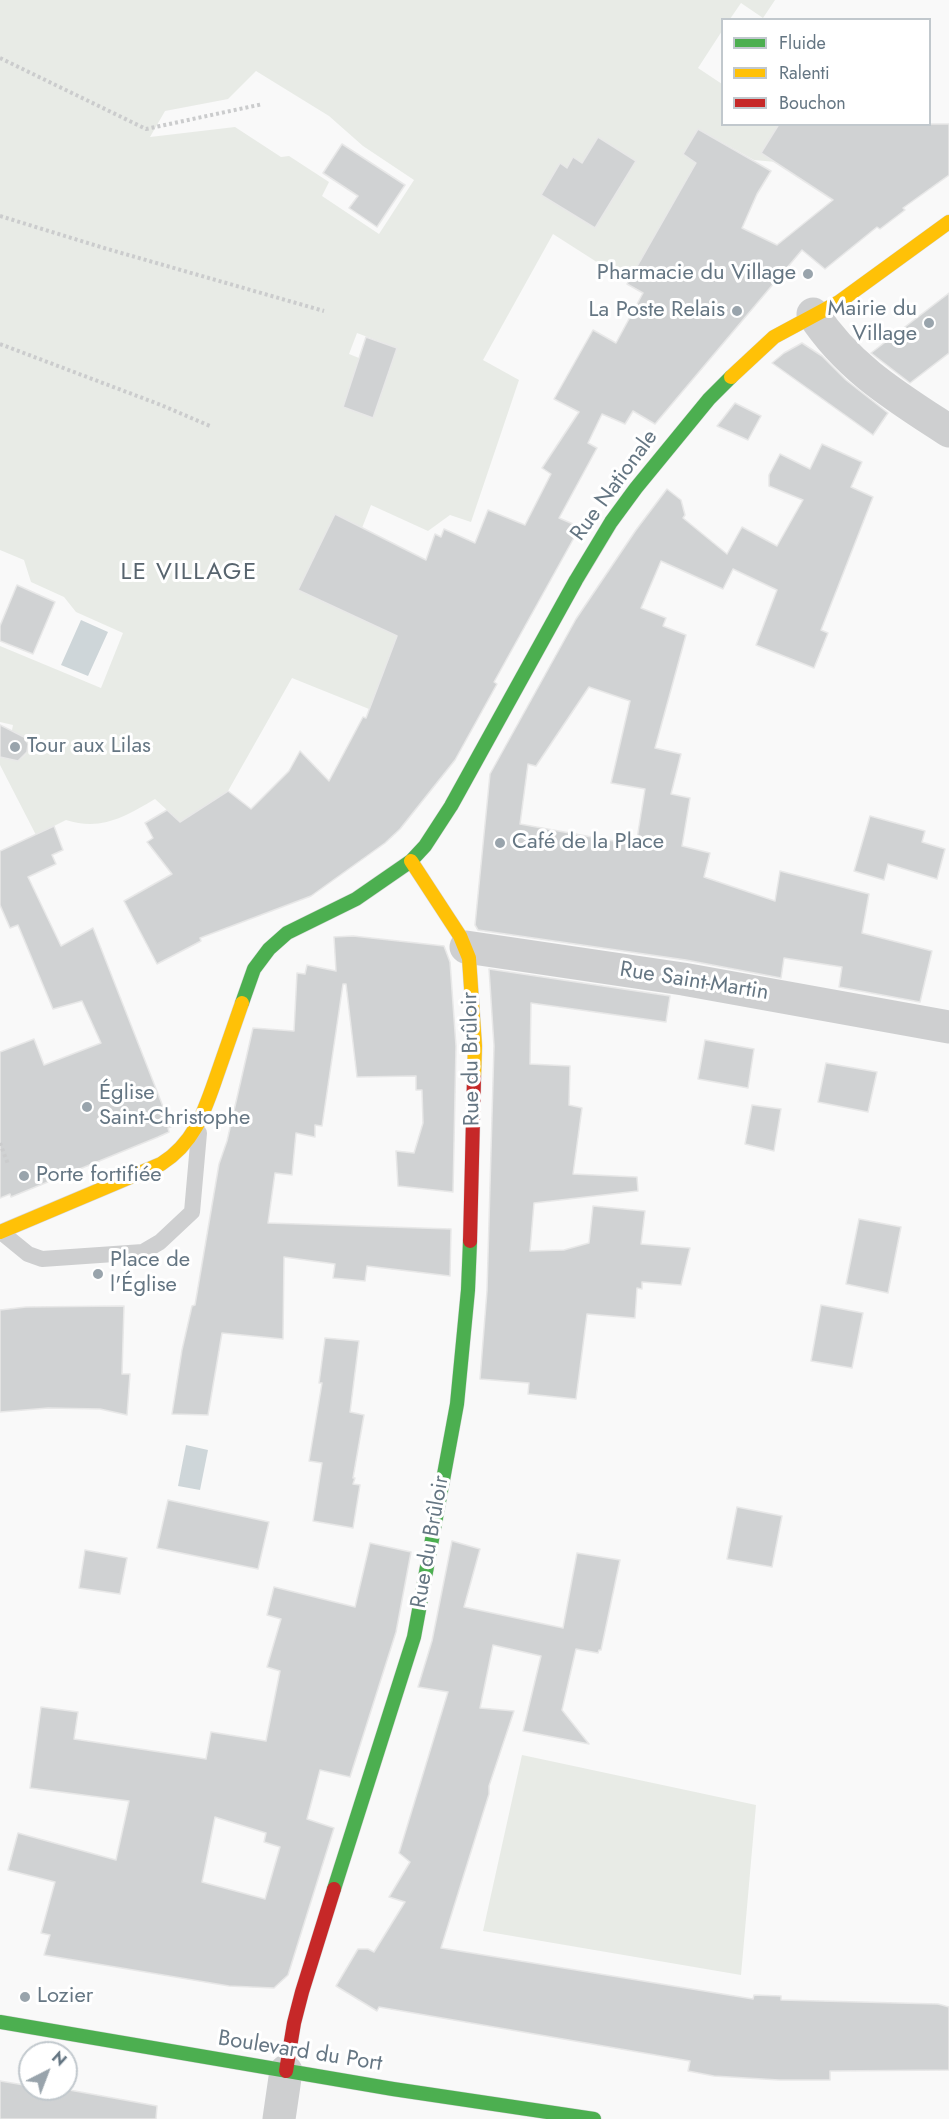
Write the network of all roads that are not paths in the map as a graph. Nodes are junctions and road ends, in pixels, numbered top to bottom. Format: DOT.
graph roads {
  1 [pos="949,222"];
  2 [pos="813,314"];
  3 [pos="949,432"];
  4 [pos="411,861"];
  5 [pos="459,935"];
  6 [pos="949,1027"];
  7 [pos="200,1123"];
  8 [pos="1,1232"];
  9 [pos="0,2022"];
  10 [pos="286,2071"];
  11 [pos="279,2119"];
  12 [pos="594,2119"];
  1 -- 2 [label="street, Rue Nationale"];
  2 -- 3 [label="street"];
  2 -- 4 [label="street, Rue Nationale"];
  4 -- 5 [label="street"];
  4 -- 7 [label="street, Rue Nationale"];
  5 -- 6 [label="street, Rue Saint-Martin"];
  5 -- 10 [label="street, Rue du Brûloir"];
  7 -- 8 [label="street"];
  7 -- 8 [label="lane"];
  9 -- 10 [label="street, Boulevard du Port"];
  10 -- 11 [label="street, Rue du Brûloir"];
  10 -- 12 [label="street, Boulevard du Port"];
}
